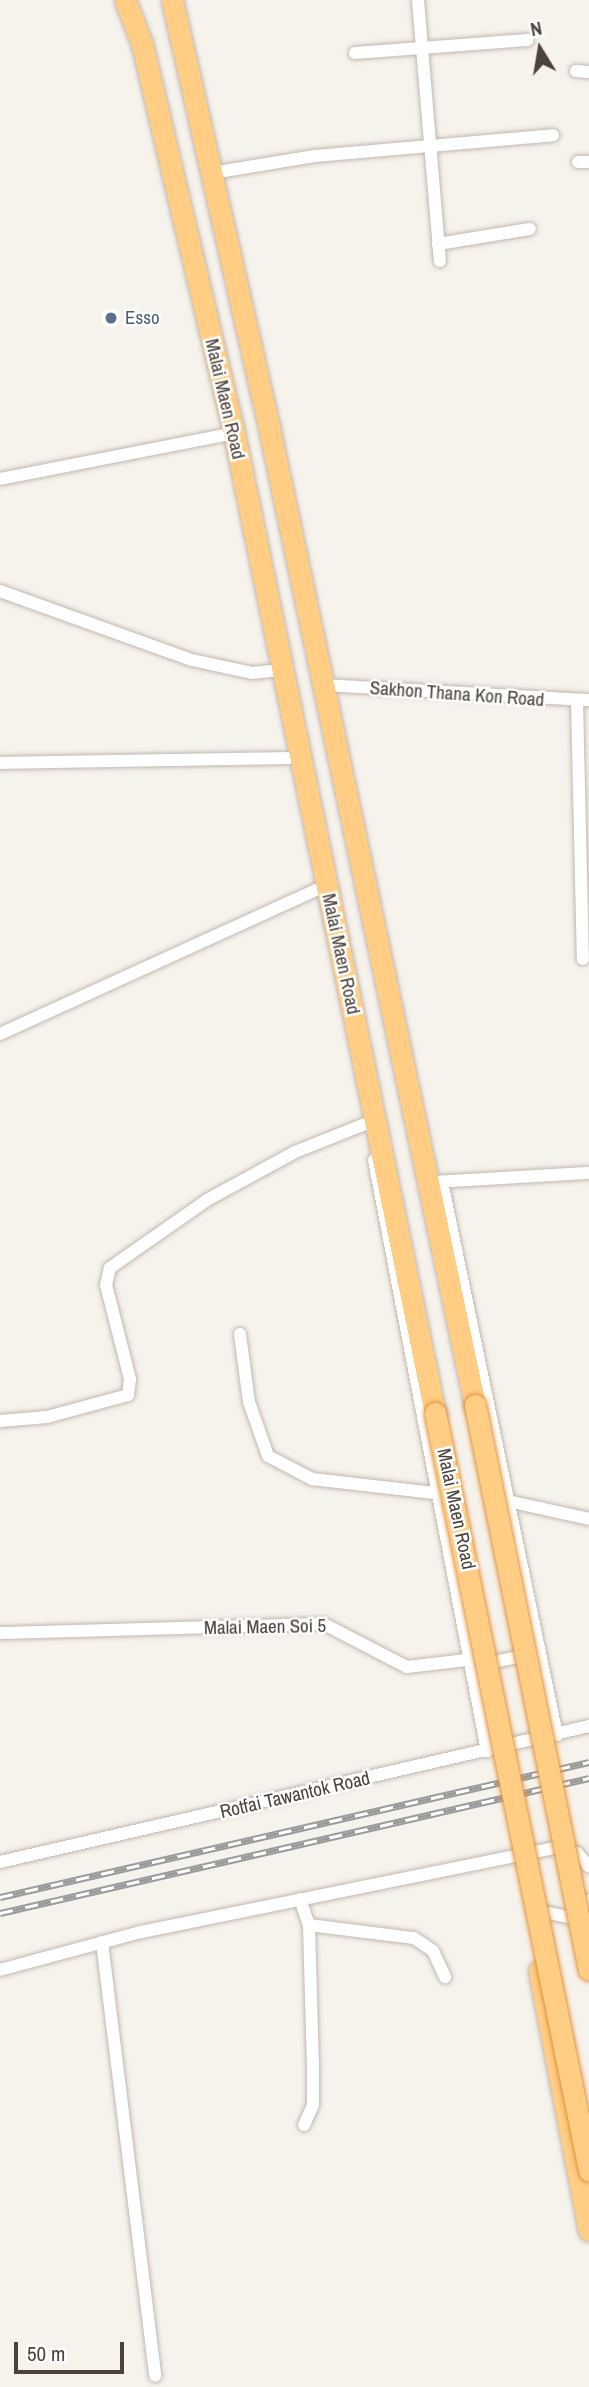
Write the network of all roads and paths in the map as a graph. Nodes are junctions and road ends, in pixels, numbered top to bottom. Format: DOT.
graph roads {
  1 [pos="125,0"];
  2 [pos="172,0"];
  3 [pos="418,0"];
  4 [pos="528,40"];
  5 [pos="422,48"];
  6 [pos="355,53"];
  7 [pos="553,135"];
  8 [pos="429,145"];
  9 [pos="212,173"];
  10 [pos="530,229"];
  11 [pos="438,244"];
  12 [pos="440,261"];
  13 [pos="234,433"];
  14 [pos="0,478"];
  15 [pos="0,591"];
  16 [pos="282,670"];
  17 [pos="324,685"];
  18 [pos="583,701"];
  19 [pos="300,758"];
  20 [pos="0,763"];
  21 [pos="584,834"];
  22 [pos="327,885"];
  23 [pos="583,959"];
  24 [pos="0,1034"];
  25 [pos="377,1126"];
  26 [pos="589,1173"];
  27 [pos="435,1182"];
  28 [pos="240,1334"];
  29 [pos="0,1421"];
  30 [pos="434,1493"];
  31 [pos="512,1502"];
  32 [pos="589,1520"];
  33 [pos="0,1633"];
  34 [pos="467,1660"];
  35 [pos="544,1665"];
  36 [pos="470,1675"];
  37 [pos="589,1727"];
  38 [pos="557,1735"];
  39 [pos="487,1751"];
  40 [pos="517,1855"];
  41 [pos="0,1862"];
  42 [pos="589,1867"];
  43 [pos="300,1899"];
  44 [pos="589,1900"];
  45 [pos="527,1904"];
  46 [pos="309,1925"];
  47 [pos="102,1942"];
  48 [pos="0,1970"];
  49 [pos="589,1970"];
  50 [pos="445,1977"];
  51 [pos="304,2125"];
  52 [pos="589,2170"];
  53 [pos="589,2230"];
  54 [pos="155,2376"];
  1 -- 13 [label="highway, Malai Maen Road"];
  2 -- 9 [label="highway, Malai Maen Road"];
  3 -- 5 [label="street"];
  4 -- 5 [label="street"];
  5 -- 6 [label="street"];
  5 -- 8 [label="street"];
  7 -- 8 [label="street"];
  8 -- 9 [label="street"];
  8 -- 11 [label="street"];
  9 -- 17 [label="highway, Malai Maen Road"];
  10 -- 11 [label="street"];
  11 -- 12 [label="street"];
  13 -- 14 [label="street"];
  13 -- 16 [label="highway, Malai Maen Road"];
  15 -- 16 [label="street"];
  16 -- 19 [label="highway, Malai Maen Road"];
  17 -- 18 [label="street, Sakhon Thana Kon Road"];
  17 -- 27 [label="highway, Malai Maen Road"];
  18 -- 21 [label="street"];
  19 -- 20 [label="street"];
  19 -- 22 [label="highway, Malai Maen Road"];
  21 -- 23 [label="street"];
  22 -- 24 [label="street"];
  22 -- 25 [label="highway, Malai Maen Road"];
  25 -- 29 [label="street"];
  25 -- 30 [label="street"];
  25 -- 52 [label="highway, Malai Maen Road, bridge"];
  26 -- 27 [label="street"];
  27 -- 31 [label="street"];
  27 -- 49 [label="highway, Malai Maen Road, bridge"];
  28 -- 30 [label="street"];
  30 -- 34 [label="street"];
  31 -- 32 [label="street"];
  31 -- 35 [label="street"];
  33 -- 34 [label="street, Malai Maen Soi 5"];
  34 -- 36 [label="street"];
  35 -- 36 [label="street"];
  35 -- 38 [label="street"];
  36 -- 39 [label="street"];
  37 -- 38 [label="street, Rotfai Tawantok Road"];
  38 -- 39 [label="street, Rotfai Tawantok Road"];
  39 -- 41 [label="street, Rotfai Tawantok Road"];
  40 -- 42 [label="street"];
  40 -- 43 [label="street"];
  40 -- 45 [label="highway"];
  43 -- 46 [label="street"];
  43 -- 47 [label="street"];
  44 -- 45 [label="street"];
  45 -- 53 [label="highway"];
  46 -- 50 [label="street"];
  46 -- 51 [label="street"];
  47 -- 48 [label="street"];
  47 -- 54 [label="street"];
}
